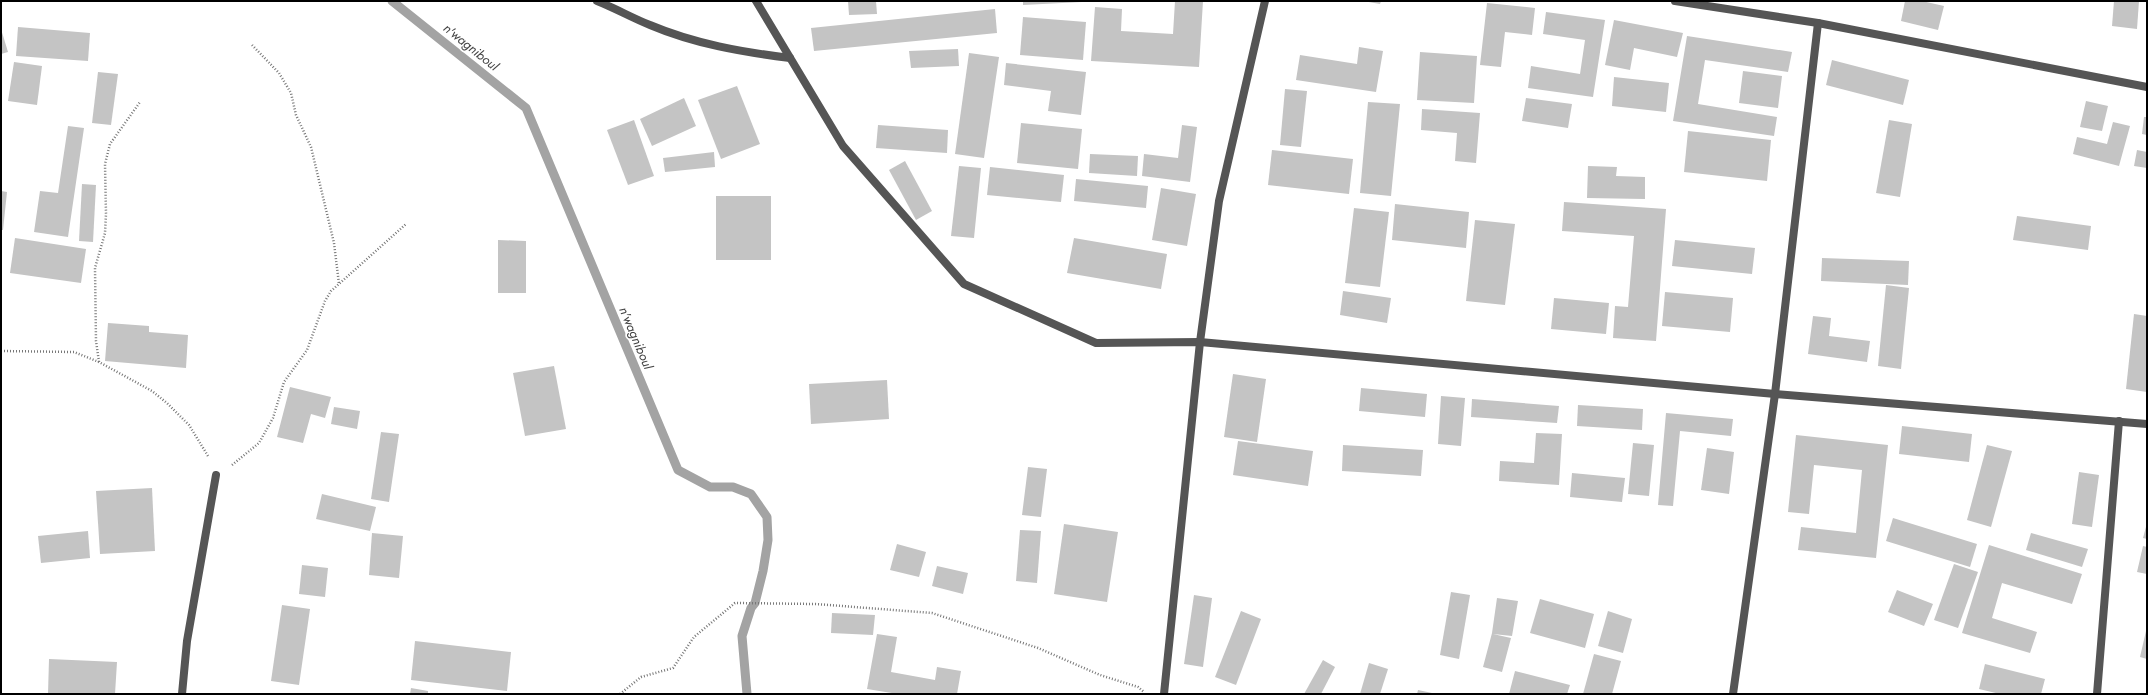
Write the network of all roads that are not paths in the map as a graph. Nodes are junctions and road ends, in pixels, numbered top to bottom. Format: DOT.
graph roads {
  1 [pos="597,1"];
  2 [pos="756,1"];
  3 [pos="1265,1"];
  4 [pos="1676,1"];
  5 [pos="1818,23"];
  6 [pos="790,58"];
  7 [pos="2147,87"];
  8 [pos="1200,342"];
  9 [pos="1775,394"];
  10 [pos="2119,421"];
  11 [pos="2147,424"];
  12 [pos="216,475"];
  13 [pos="182,694"];
  14 [pos="1164,694"];
  15 [pos="1733,694"];
  16 [pos="2097,694"];
  1 -- 6 [label="street"];
  2 -- 6 [label="street"];
  3 -- 8 [label="street"];
  4 -- 5 [label="street"];
  5 -- 7 [label="street"];
  5 -- 9 [label="street"];
  6 -- 8 [label="street"];
  8 -- 9 [label="street"];
  8 -- 14 [label="street"];
  9 -- 10 [label="street"];
  9 -- 15 [label="street"];
  10 -- 11 [label="street"];
  10 -- 16 [label="street"];
  12 -- 13 [label="street"];
}
